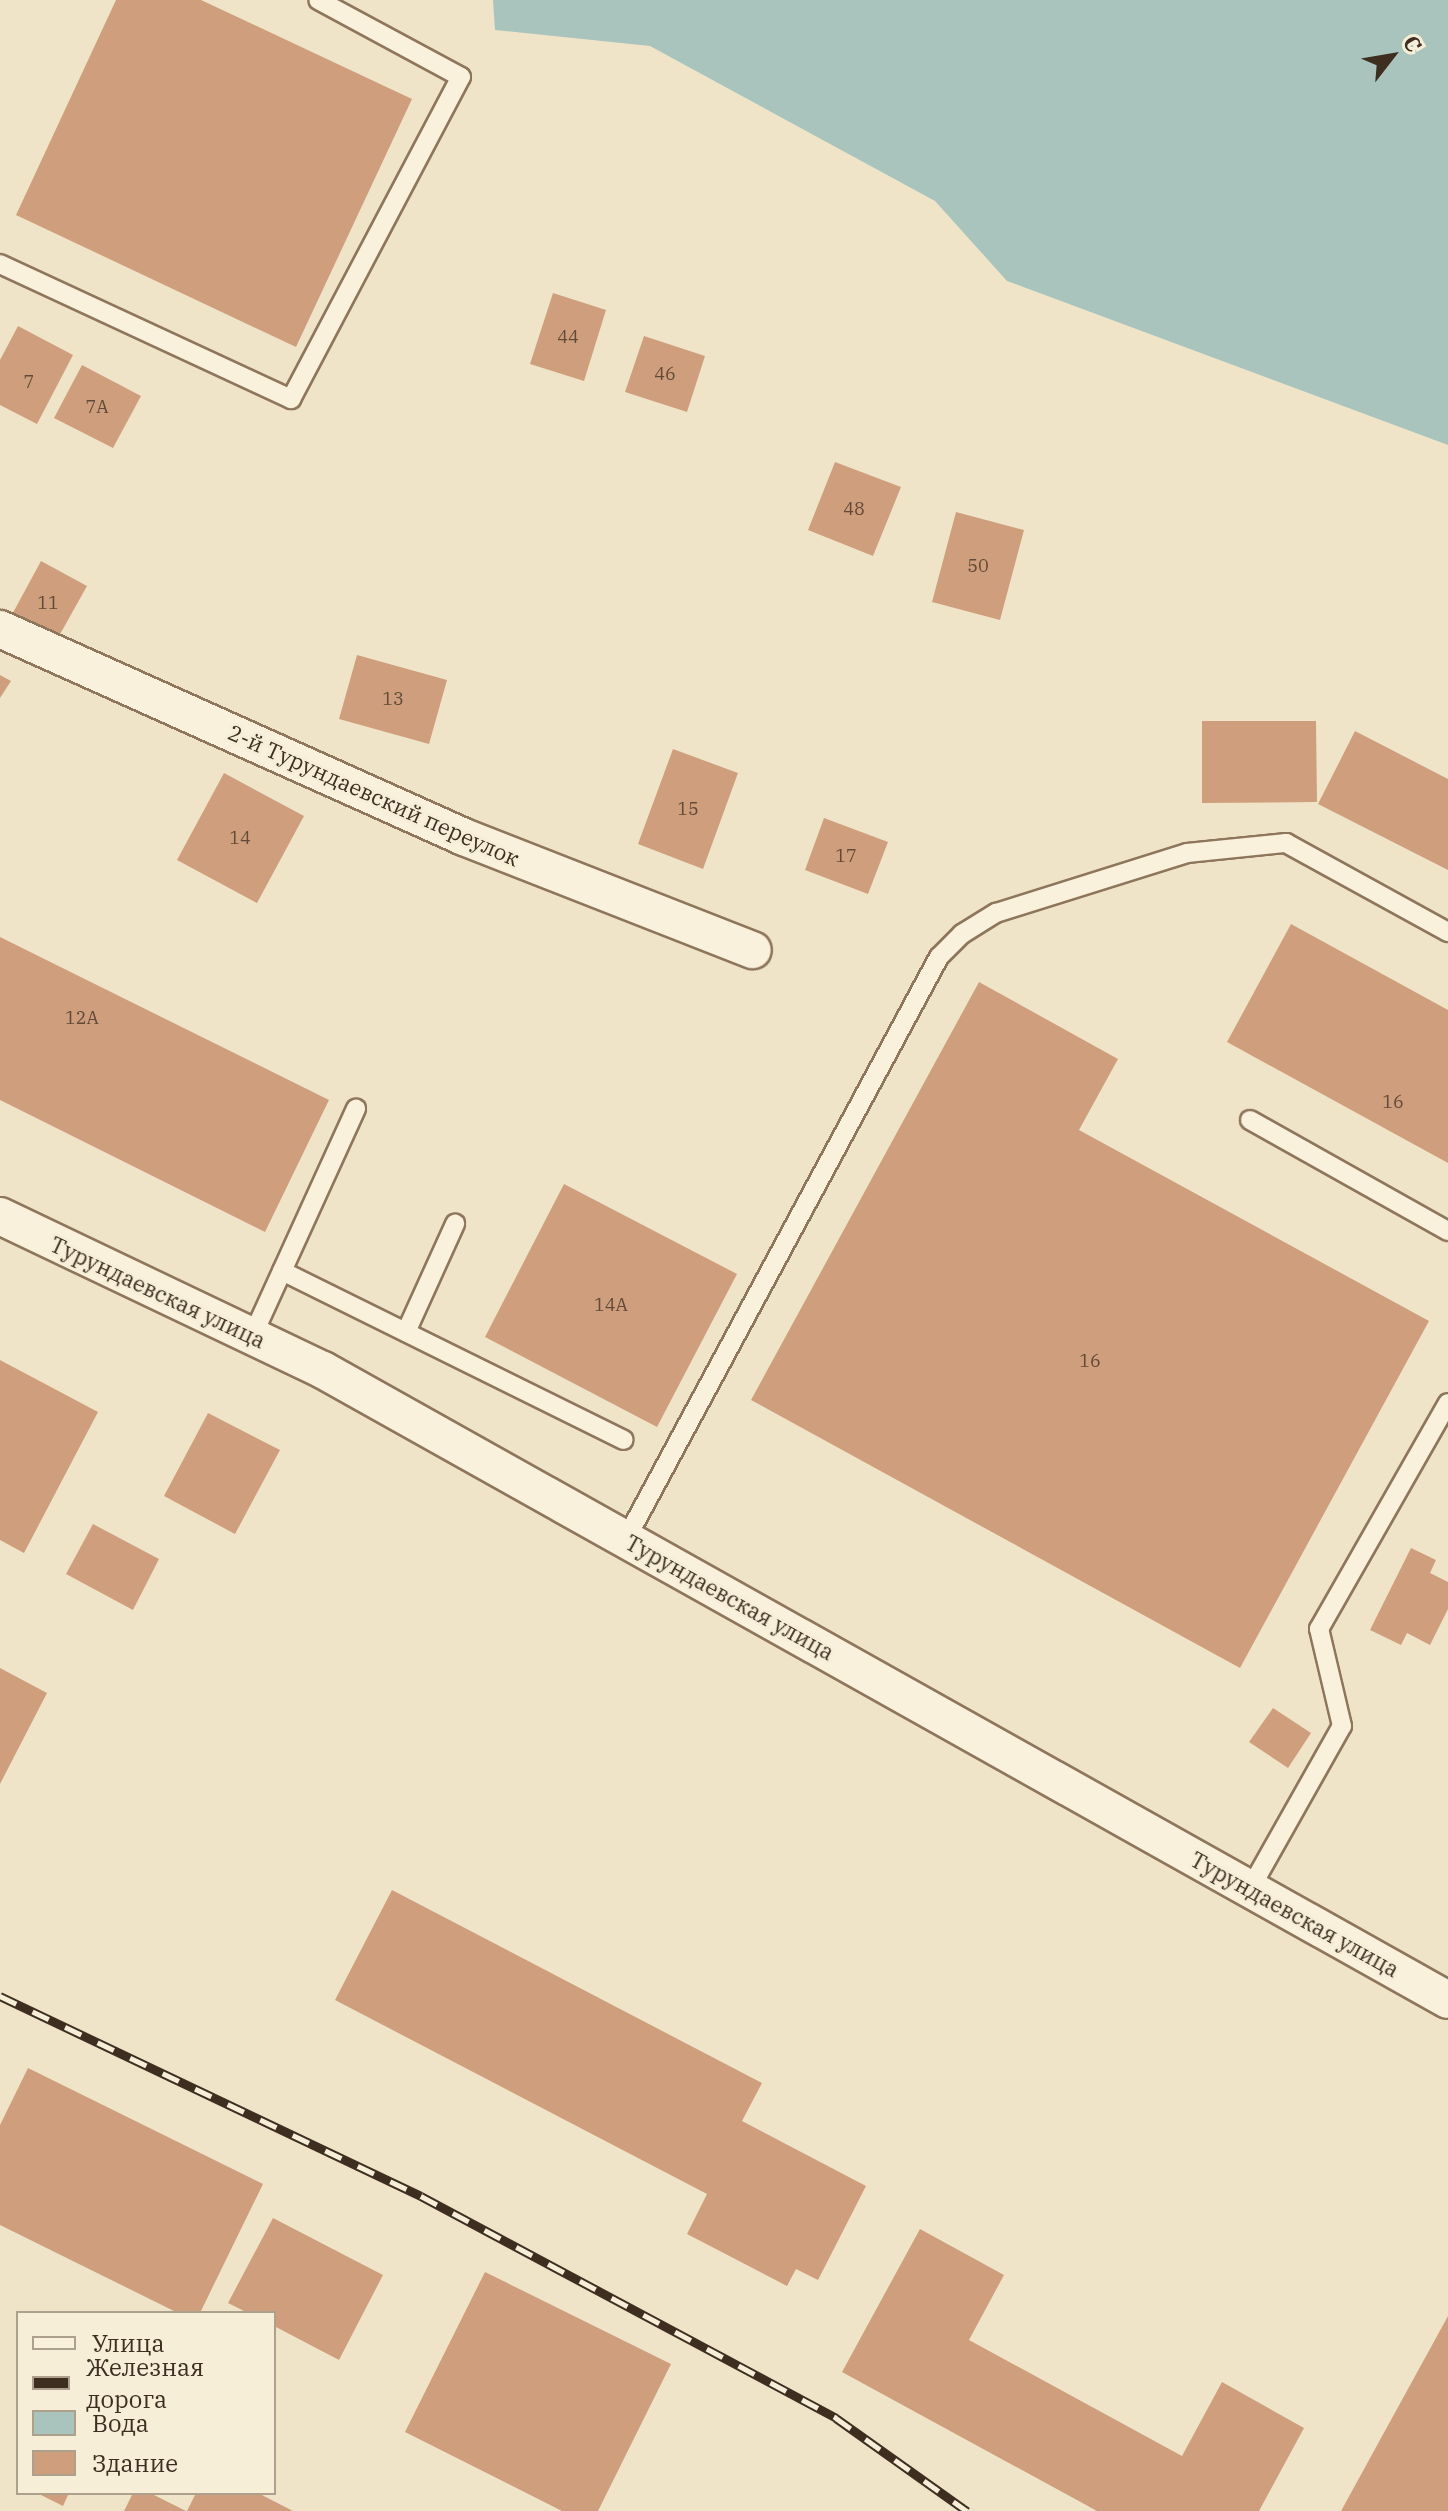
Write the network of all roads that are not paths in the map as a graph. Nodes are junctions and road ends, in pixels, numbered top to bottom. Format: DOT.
graph roads {
  1 [pos="318,0"];
  2 [pos="0,264"];
  3 [pos="0,629"];
  4 [pos="1448,932"];
  5 [pos="753,950"];
  6 [pos="356,1109"];
  7 [pos="1250,1120"];
  8 [pos="0,1216"];
  9 [pos="455,1224"];
  10 [pos="1448,1231"];
  11 [pos="282,1271"];
  12 [pos="406,1332"];
  13 [pos="252,1337"];
  14 [pos="1448,1403"];
  15 [pos="624,1440"];
  16 [pos="626,1539"];
  17 [pos="1250,1889"];
  18 [pos="1448,2000"];
  1 -- 2 [label="lane"];
  3 -- 5 [label="street, 2-й Турундаевский переулок"];
  4 -- 16 [label="lane"];
  6 -- 11 [label="lane"];
  7 -- 10 [label="lane"];
  8 -- 13 [label="street, Турундаевская улица"];
  9 -- 12 [label="lane"];
  11 -- 12 [label="lane"];
  11 -- 13 [label="lane"];
  12 -- 15 [label="lane"];
  13 -- 16 [label="street, Турундаевская улица"];
  14 -- 17 [label="lane"];
  16 -- 17 [label="street, Турундаевская улица"];
  17 -- 18 [label="street, Турундаевская улица"];
}
